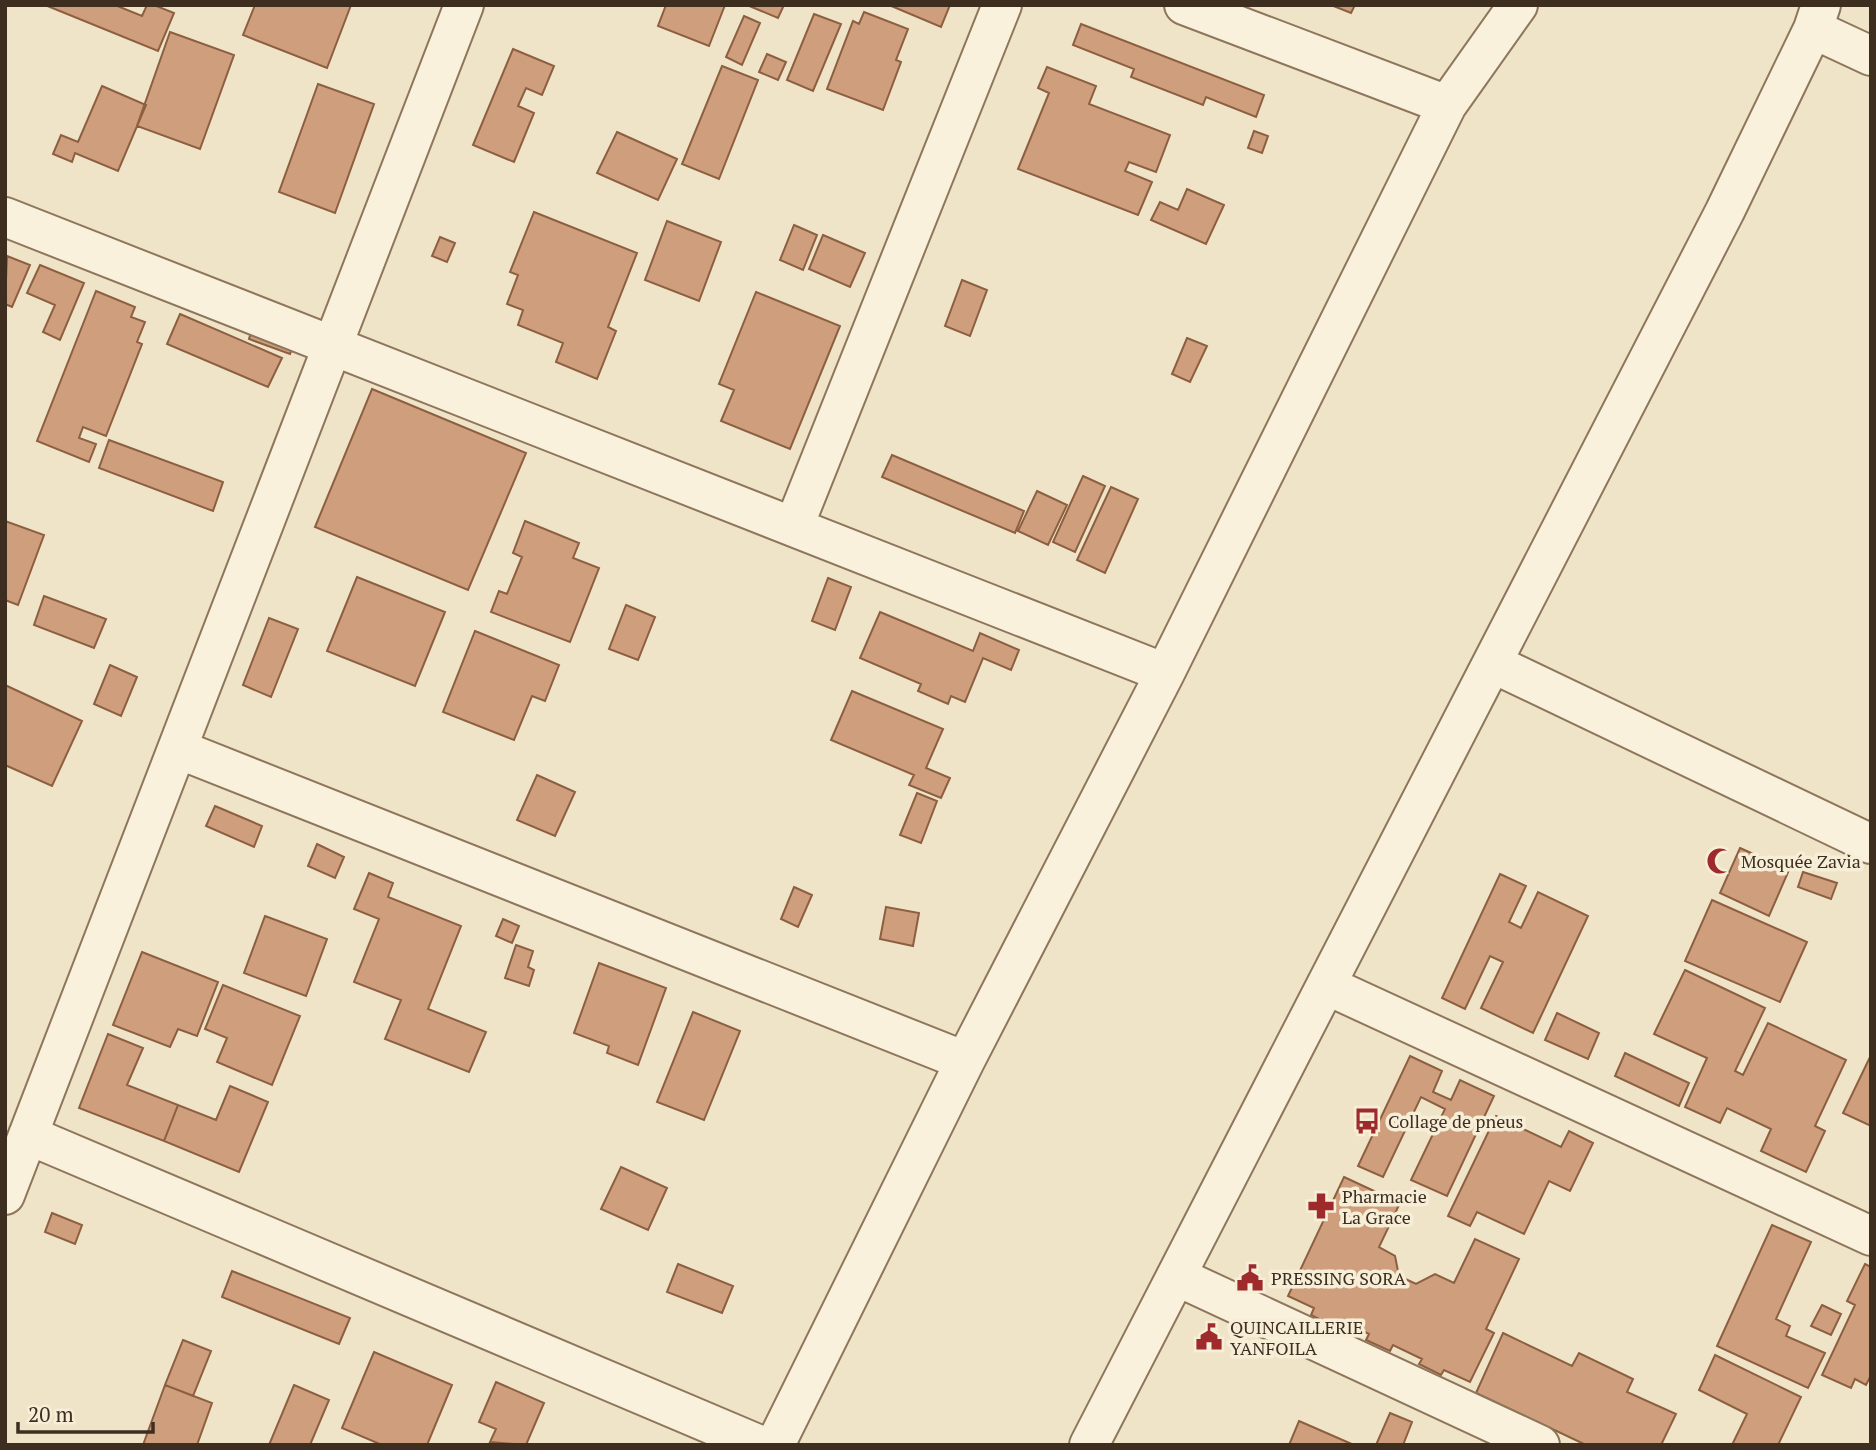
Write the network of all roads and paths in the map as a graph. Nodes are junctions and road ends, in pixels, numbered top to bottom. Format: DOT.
graph roads {
  1 [pos="464,5"];
  2 [pos="1002,5"];
  3 [pos="1184,5"];
  4 [pos="1518,5"];
  5 [pos="1817,17"];
  6 [pos="1871,56"];
  7 [pos="1447,105"];
  8 [pos="5,217"];
  9 [pos="333,346"];
  10 [pos="794,526"];
  11 [pos="1492,663"];
  12 [pos="1165,673"];
  13 [pos="178,749"];
  14 [pos="1871,844"];
  15 [pos="1326,985"];
  16 [pos="965,1061"];
  17 [pos="28,1135"];
  18 [pos="5,1195"];
  19 [pos="1871,1236"];
  20 [pos="1176,1276"];
  21 [pos="760,1445"];
  22 [pos="775,1445"];
  23 [pos="1089,1445"];
  24 [pos="1540,1445"];
  1 -- 9 [label="street"];
  2 -- 10 [label="street"];
  3 -- 7 [label="street"];
  4 -- 7 [label="street"];
  5 -- 6 [label="street"];
  5 -- 11 [label="street"];
  7 -- 12 [label="street"];
  8 -- 9 [label="street"];
  9 -- 10 [label="street"];
  9 -- 13 [label="street"];
  10 -- 12 [label="street"];
  11 -- 14 [label="street"];
  11 -- 15 [label="street"];
  12 -- 16 [label="street"];
  13 -- 16 [label="street"];
  13 -- 17 [label="street"];
  15 -- 19 [label="street"];
  15 -- 20 [label="street"];
  16 -- 22 [label="street"];
  17 -- 18 [label="street"];
  17 -- 21 [label="street"];
  20 -- 23 [label="street"];
  20 -- 24 [label="street"];
}
